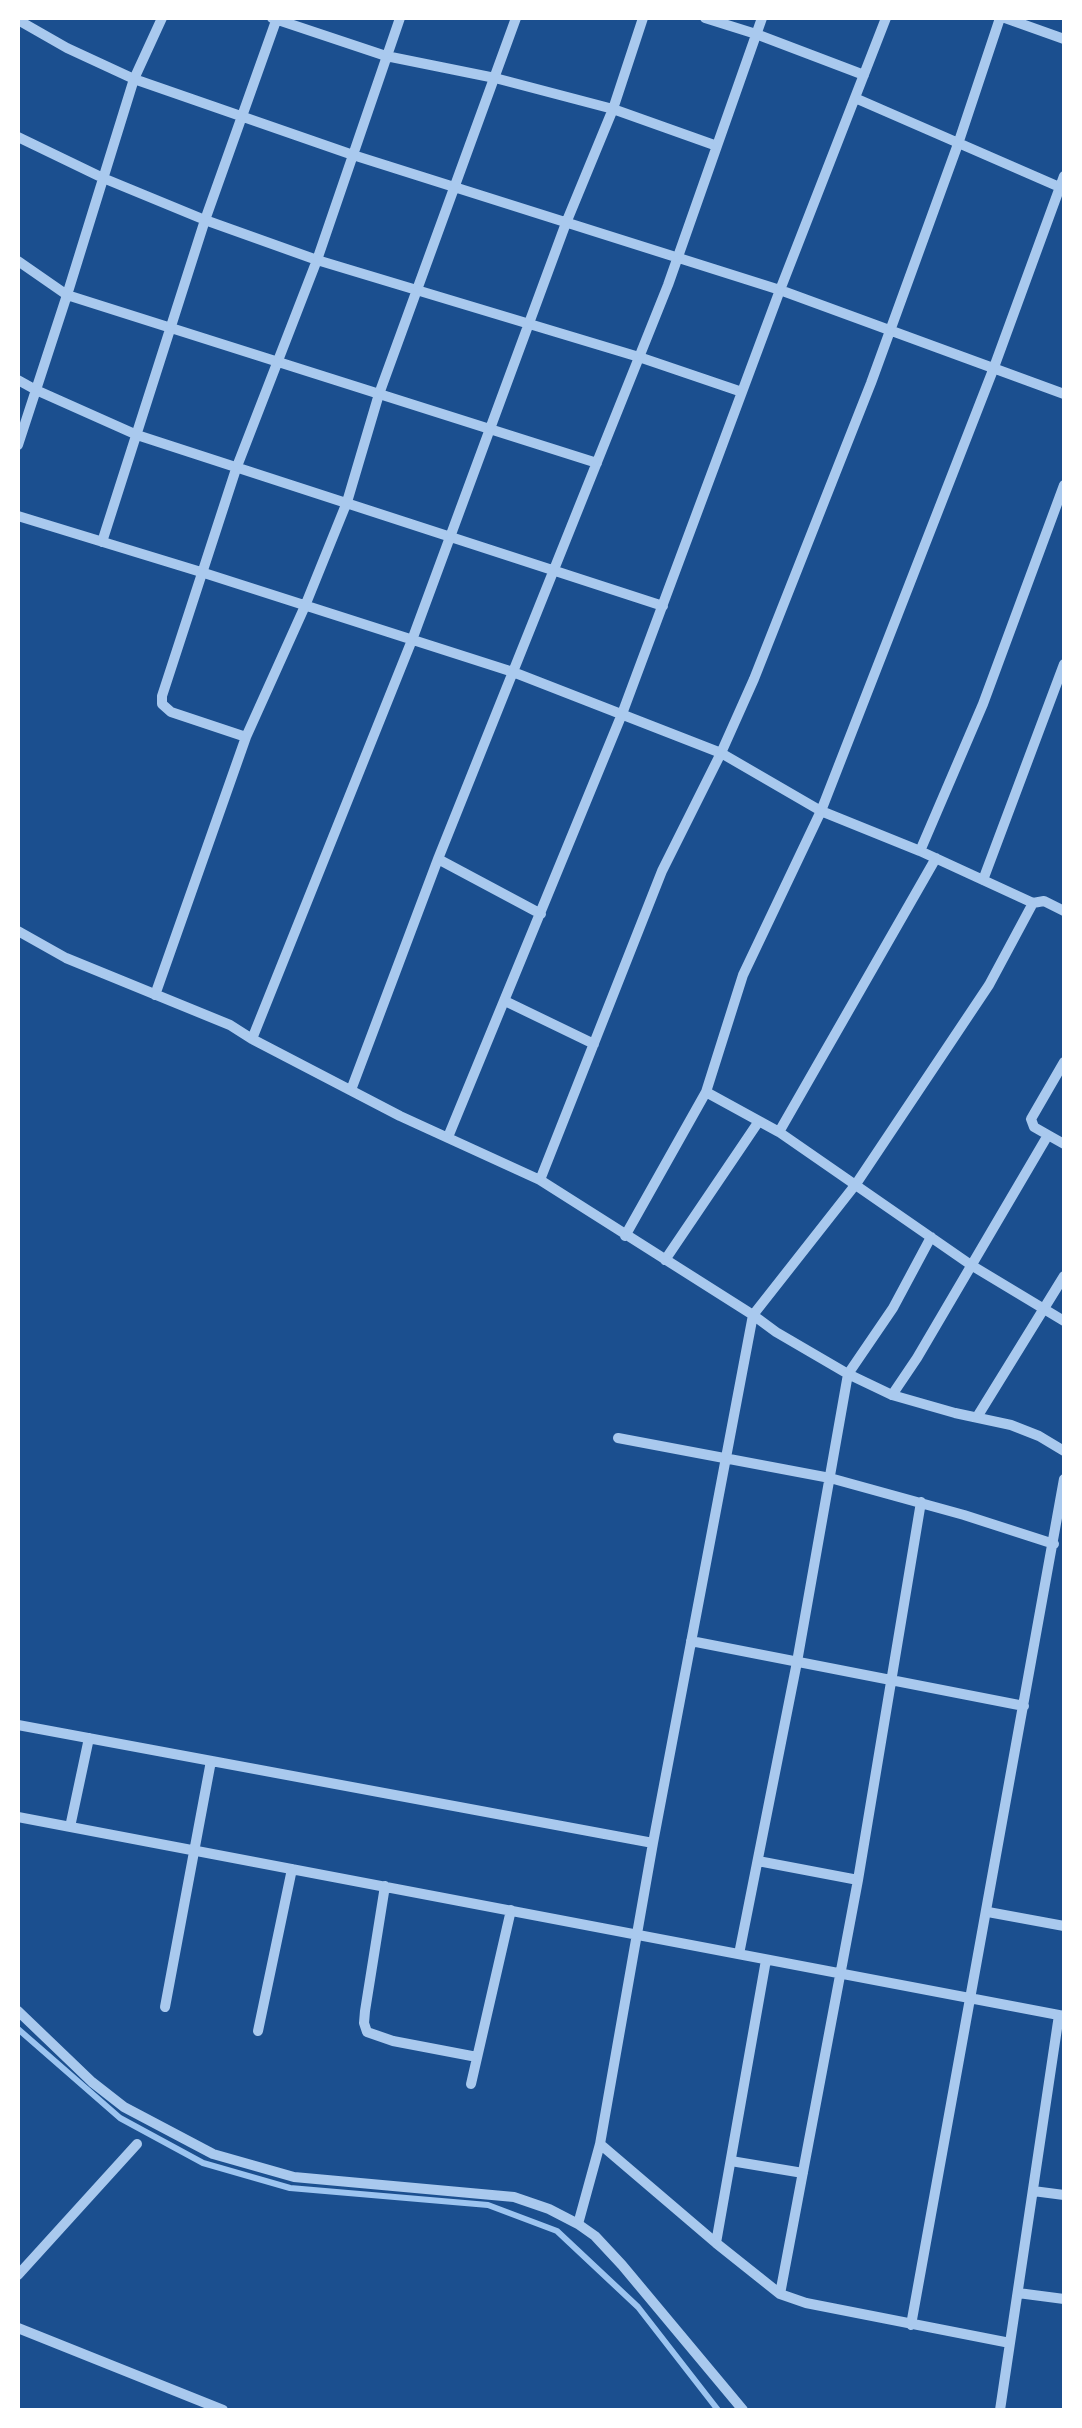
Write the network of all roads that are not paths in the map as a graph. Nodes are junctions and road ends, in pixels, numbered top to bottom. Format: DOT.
graph roads {
  1 [pos="162,18"];
  2 [pos="275,18"];
  3 [pos="400,18"];
  4 [pos="516,18"];
  5 [pos="643,18"];
  6 [pos="705,18"];
  7 [pos="762,18"];
  8 [pos="886,18"];
  9 [pos="1002,18"];
  10 [pos="18,20"];
  11 [pos="756,34"];
  12 [pos="1064,40"];
  13 [pos="386,56"];
  14 [pos="864,75"];
  15 [pos="495,78"];
  16 [pos="134,79"];
  17 [pos="855,98"];
  18 [pos="613,109"];
  19 [pos="242,118"];
  20 [pos="18,137"];
  21 [pos="958,144"];
  22 [pos="717,146"];
  23 [pos="352,155"];
  24 [pos="103,178"];
  25 [pos="1063,184"];
  26 [pos="454,187"];
  27 [pos="204,220"];
  28 [pos="566,222"];
  29 [pos="677,258"];
  30 [pos="317,260"];
  31 [pos="18,262"];
  32 [pos="417,290"];
  33 [pos="780,290"];
  34 [pos="67,296"];
  35 [pos="528,324"];
  36 [pos="172,328"];
  37 [pos="890,330"];
  38 [pos="639,357"];
  39 [pos="278,363"];
  40 [pos="993,370"];
  41 [pos="18,380"];
  42 [pos="36,390"];
  43 [pos="742,392"];
  44 [pos="379,394"];
  45 [pos="1064,394"];
  46 [pos="490,429"];
  47 [pos="137,435"];
  48 [pos="18,445"];
  49 [pos="596,463"];
  50 [pos="236,469"];
  51 [pos="1064,485"];
  52 [pos="347,502"];
  53 [pos="18,516"];
  54 [pos="450,537"];
  55 [pos="102,542"];
  56 [pos="554,571"];
  57 [pos="201,572"];
  58 [pos="305,606"];
  59 [pos="663,606"];
  60 [pos="412,640"];
  61 [pos="1064,664"];
  62 [pos="513,672"];
  63 [pos="622,714"];
  64 [pos="246,737"];
  65 [pos="721,753"];
  66 [pos="820,811"];
  67 [pos="920,851"];
  68 [pos="936,858"];
  69 [pos="438,859"];
  70 [pos="983,880"];
  71 [pos="1033,903"];
  72 [pos="1064,911"];
  73 [pos="541,914"];
  74 [pos="18,931"];
  75 [pos="155,995"];
  76 [pos="504,1002"];
  77 [pos="252,1039"];
  78 [pos="594,1044"];
  79 [pos="1064,1062"];
  80 [pos="351,1090"];
  81 [pos="706,1092"];
  82 [pos="759,1121"];
  83 [pos="779,1132"];
  84 [pos="1048,1135"];
  85 [pos="448,1137"];
  86 [pos="1064,1144"];
  87 [pos="540,1180"];
  88 [pos="856,1184"];
  89 [pos="625,1236"];
  90 [pos="931,1237"];
  91 [pos="664,1260"];
  92 [pos="972,1265"];
  93 [pos="1064,1276"];
  94 [pos="1044,1309"];
  95 [pos="753,1315"];
  96 [pos="1064,1321"];
  97 [pos="848,1374"];
  98 [pos="892,1394"];
  99 [pos="977,1417"];
  100 [pos="618,1438"];
  101 [pos="1064,1452"];
  102 [pos="726,1459"];
  103 [pos="830,1478"];
  104 [pos="1064,1479"];
  105 [pos="921,1502"];
  106 [pos="1054,1544"];
  107 [pos="692,1641"];
  108 [pos="797,1662"];
  109 [pos="893,1680"];
  110 [pos="1024,1706"];
  111 [pos="18,1725"];
  112 [pos="88,1738"];
  113 [pos="211,1761"];
  114 [pos="18,1817"];
  115 [pos="70,1827"];
  116 [pos="653,1843"];
  117 [pos="194,1850"];
  118 [pos="758,1861"];
  119 [pos="292,1869"];
  120 [pos="858,1880"];
  121 [pos="385,1886"];
  122 [pos="511,1910"];
  123 [pos="988,1912"];
  124 [pos="1064,1926"];
  125 [pos="637,1934"];
  126 [pos="739,1954"];
  127 [pos="766,1960"];
  128 [pos="840,1974"];
  129 [pos="968,2000"];
  130 [pos="165,2007"];
  131 [pos="18,2010"];
  132 [pos="1062,2016"];
  133 [pos="258,2031"];
  134 [pos="477,2057"];
  135 [pos="470,2084"];
  136 [pos="137,2144"];
  137 [pos="600,2144"];
  138 [pos="730,2161"];
  139 [pos="803,2173"];
  140 [pos="1033,2191"];
  141 [pos="1064,2196"];
  142 [pos="578,2224"];
  143 [pos="716,2243"];
  144 [pos="18,2274"];
  145 [pos="1018,2293"];
  146 [pos="780,2294"];
  147 [pos="1064,2300"];
  148 [pos="911,2325"];
  149 [pos="18,2328"];
  150 [pos="1010,2343"];
  151 [pos="222,2410"];
  152 [pos="743,2410"];
  153 [pos="1000,2410"];
  1 -- 16 [label="street"];
  2 -- 13 [label="street"];
  2 -- 19 [label="street"];
  3 -- 13 [label="street"];
  4 -- 15 [label="street"];
  5 -- 18 [label="street"];
  6 -- 11 [label="street"];
  7 -- 11 [label="street"];
  8 -- 14 [label="street"];
  9 -- 12 [label="street"];
  9 -- 21 [label="street"];
  10 -- 16 [label="street"];
  11 -- 14 [label="street"];
  11 -- 22 [label="street"];
  13 -- 15 [label="street"];
  13 -- 23 [label="street"];
  14 -- 17 [label="street"];
  15 -- 18 [label="street"];
  15 -- 26 [label="street"];
  16 -- 19 [label="street"];
  16 -- 24 [label="street"];
  17 -- 21 [label="street"];
  17 -- 33 [label="street"];
  18 -- 22 [label="street"];
  18 -- 28 [label="street"];
  19 -- 23 [label="street"];
  19 -- 27 [label="street"];
  20 -- 24 [label="street"];
  21 -- 25 [label="street"];
  21 -- 37 [label="street"];
  22 -- 29 [label="street"];
  23 -- 26 [label="street"];
  23 -- 30 [label="street"];
  24 -- 27 [label="street"];
  24 -- 34 [label="street"];
  25 -- 40 [label="street"];
  26 -- 28 [label="street"];
  26 -- 32 [label="street"];
  27 -- 30 [label="street"];
  27 -- 36 [label="street"];
  28 -- 29 [label="street"];
  28 -- 35 [label="street"];
  29 -- 33 [label="street"];
  29 -- 38 [label="street"];
  30 -- 32 [label="street"];
  30 -- 39 [label="street"];
  31 -- 34 [label="street"];
  32 -- 35 [label="street"];
  32 -- 44 [label="street"];
  33 -- 37 [label="street"];
  33 -- 43 [label="street"];
  34 -- 36 [label="street"];
  34 -- 42 [label="street"];
  35 -- 38 [label="street"];
  35 -- 46 [label="street"];
  36 -- 39 [label="street"];
  36 -- 47 [label="street"];
  37 -- 40 [label="street"];
  37 -- 65 [label="street"];
  38 -- 43 [label="street"];
  38 -- 49 [label="street"];
  39 -- 44 [label="street"];
  39 -- 50 [label="street"];
  40 -- 45 [label="street"];
  40 -- 66 [label="street"];
  41 -- 42 [label="street"];
  42 -- 47 [label="street"];
  42 -- 48 [label="street"];
  43 -- 59 [label="street"];
  44 -- 46 [label="street"];
  44 -- 52 [label="street"];
  46 -- 49 [label="street"];
  46 -- 54 [label="street"];
  47 -- 50 [label="street"];
  47 -- 55 [label="street"];
  49 -- 56 [label="street"];
  50 -- 52 [label="street"];
  50 -- 57 [label="street"];
  51 -- 67 [label="street"];
  52 -- 54 [label="street"];
  52 -- 58 [label="street"];
  53 -- 55 [label="street"];
  54 -- 56 [label="street"];
  54 -- 60 [label="street"];
  55 -- 57 [label="street"];
  56 -- 59 [label="street"];
  56 -- 62 [label="street"];
  57 -- 58 [label="street"];
  57 -- 64 [label="street"];
  58 -- 60 [label="street"];
  58 -- 64 [label="street"];
  59 -- 63 [label="street"];
  60 -- 62 [label="street"];
  60 -- 77 [label="street"];
  61 -- 70 [label="street"];
  62 -- 63 [label="street"];
  62 -- 69 [label="street"];
  63 -- 65 [label="street"];
  63 -- 73 [label="street"];
  64 -- 75 [label="street"];
  65 -- 66 [label="street"];
  65 -- 78 [label="street"];
  66 -- 67 [label="street"];
  66 -- 81 [label="street"];
  67 -- 68 [label="street"];
  68 -- 70 [label="street"];
  68 -- 83 [label="street"];
  69 -- 73 [label="street"];
  69 -- 80 [label="street"];
  70 -- 71 [label="street"];
  71 -- 72 [label="street"];
  71 -- 88 [label="street"];
  73 -- 76 [label="street"];
  74 -- 75 [label="street"];
  75 -- 77 [label="street"];
  76 -- 78 [label="street"];
  76 -- 85 [label="street"];
  77 -- 80 [label="street"];
  78 -- 87 [label="street"];
  79 -- 84 [label="street"];
  80 -- 85 [label="street"];
  81 -- 82 [label="street"];
  81 -- 89 [label="street"];
  82 -- 83 [label="street"];
  82 -- 91 [label="street"];
  83 -- 88 [label="street"];
  84 -- 86 [label="street"];
  84 -- 92 [label="street"];
  85 -- 87 [label="street"];
  87 -- 89 [label="street"];
  88 -- 90 [label="street"];
  88 -- 95 [label="street"];
  89 -- 91 [label="street"];
  90 -- 92 [label="street"];
  90 -- 97 [label="street"];
  91 -- 95 [label="street"];
  92 -- 94 [label="street"];
  92 -- 98 [label="street"];
  93 -- 94 [label="street"];
  94 -- 96 [label="street"];
  94 -- 99 [label="street"];
  95 -- 97 [label="street"];
  95 -- 102 [label="street"];
  97 -- 98 [label="street"];
  97 -- 103 [label="street"];
  98 -- 99 [label="street"];
  99 -- 101 [label="street"];
  100 -- 102 [label="street"];
  102 -- 103 [label="street"];
  102 -- 107 [label="street"];
  103 -- 105 [label="street"];
  103 -- 108 [label="street"];
  104 -- 106 [label="street"];
  105 -- 106 [label="street"];
  105 -- 109 [label="street"];
  106 -- 110 [label="street"];
  107 -- 108 [label="street"];
  107 -- 116 [label="street"];
  108 -- 109 [label="street"];
  108 -- 118 [label="street"];
  109 -- 110 [label="street"];
  109 -- 120 [label="street"];
  110 -- 123 [label="street"];
  111 -- 112 [label="street"];
  112 -- 113 [label="street"];
  112 -- 115 [label="street"];
  113 -- 116 [label="street"];
  113 -- 117 [label="street"];
  114 -- 115 [label="street"];
  115 -- 117 [label="street"];
  116 -- 125 [label="street"];
  117 -- 119 [label="street"];
  117 -- 130 [label="street"];
  118 -- 120 [label="street"];
  118 -- 126 [label="street"];
  119 -- 121 [label="street"];
  119 -- 133 [label="street"];
  120 -- 128 [label="street"];
  121 -- 122 [label="street"];
  121 -- 134 [label="street"];
  122 -- 125 [label="street"];
  122 -- 134 [label="street"];
  123 -- 124 [label="street"];
  123 -- 129 [label="street"];
  125 -- 126 [label="street"];
  125 -- 137 [label="street"];
  126 -- 127 [label="street"];
  127 -- 128 [label="street"];
  127 -- 138 [label="street"];
  128 -- 129 [label="street"];
  128 -- 139 [label="street"];
  129 -- 132 [label="street"];
  129 -- 148 [label="street"];
  131 -- 142 [label="street"];
  132 -- 140 [label="street"];
  134 -- 135 [label="street"];
  136 -- 144 [label="street"];
  137 -- 142 [label="street"];
  137 -- 143 [label="street"];
  138 -- 139 [label="street"];
  138 -- 143 [label="street"];
  139 -- 146 [label="street"];
  140 -- 141 [label="street"];
  140 -- 145 [label="street"];
  142 -- 152 [label="street"];
  143 -- 146 [label="street"];
  145 -- 147 [label="street"];
  145 -- 150 [label="street"];
  146 -- 148 [label="street"];
  148 -- 150 [label="street"];
  149 -- 151 [label="street"];
  150 -- 153 [label="street"];
}
